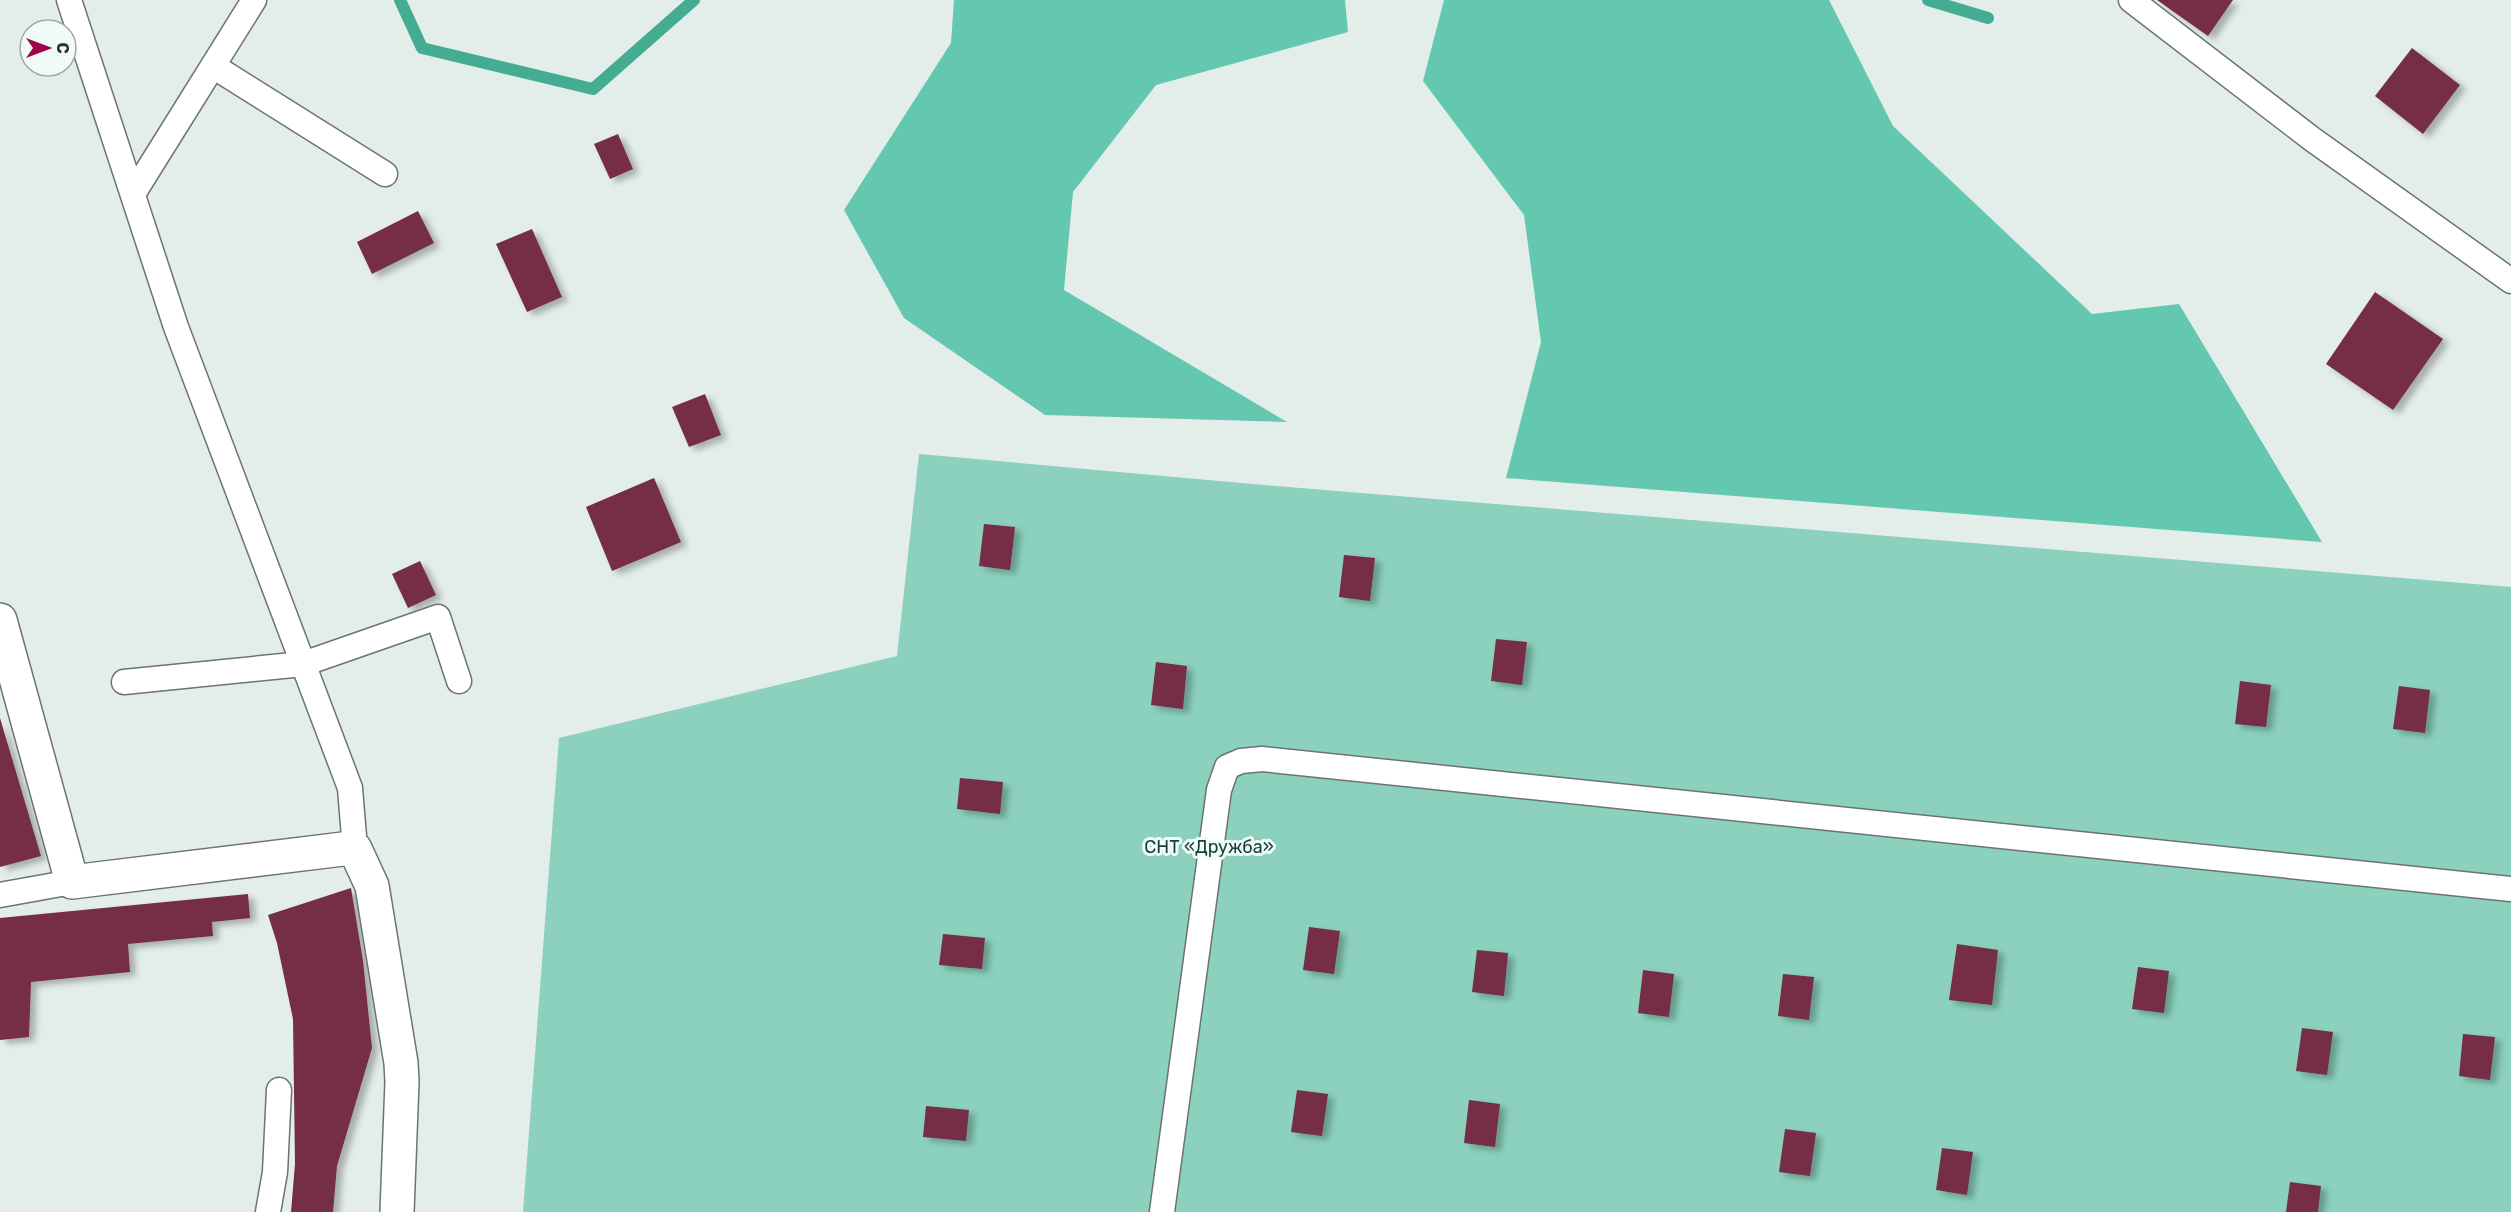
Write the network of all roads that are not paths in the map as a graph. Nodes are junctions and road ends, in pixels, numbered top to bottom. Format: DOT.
graph roads {
  1 [pos="69,0"];
  2 [pos="254,0"];
  3 [pos="2131,0"];
  4 [pos="213,66"];
  5 [pos="385,174"];
  6 [pos="133,194"];
  7 [pos="2511,281"];
  8 [pos="0,620"];
  9 [pos="303,664"];
  10 [pos="459,681"];
  11 [pos="124,682"];
  12 [pos="356,849"];
  13 [pos="72,882"];
  14 [pos="2511,890"];
  15 [pos="0,895"];
  16 [pos="279,1090"];
  17 [pos="268,1212"];
  18 [pos="397,1212"];
  19 [pos="1162,1212"];
  1 -- 6 [label="lane"];
  2 -- 4 [label="lane"];
  3 -- 7 [label="lane"];
  4 -- 5 [label="lane"];
  4 -- 6 [label="lane"];
  6 -- 9 [label="lane"];
  8 -- 13 [label="street"];
  9 -- 10 [label="lane"];
  9 -- 11 [label="lane"];
  9 -- 12 [label="lane"];
  12 -- 13 [label="street"];
  12 -- 18 [label="street"];
  13 -- 15 [label="lane"];
  14 -- 19 [label="lane"];
  16 -- 17 [label="lane"];
}
